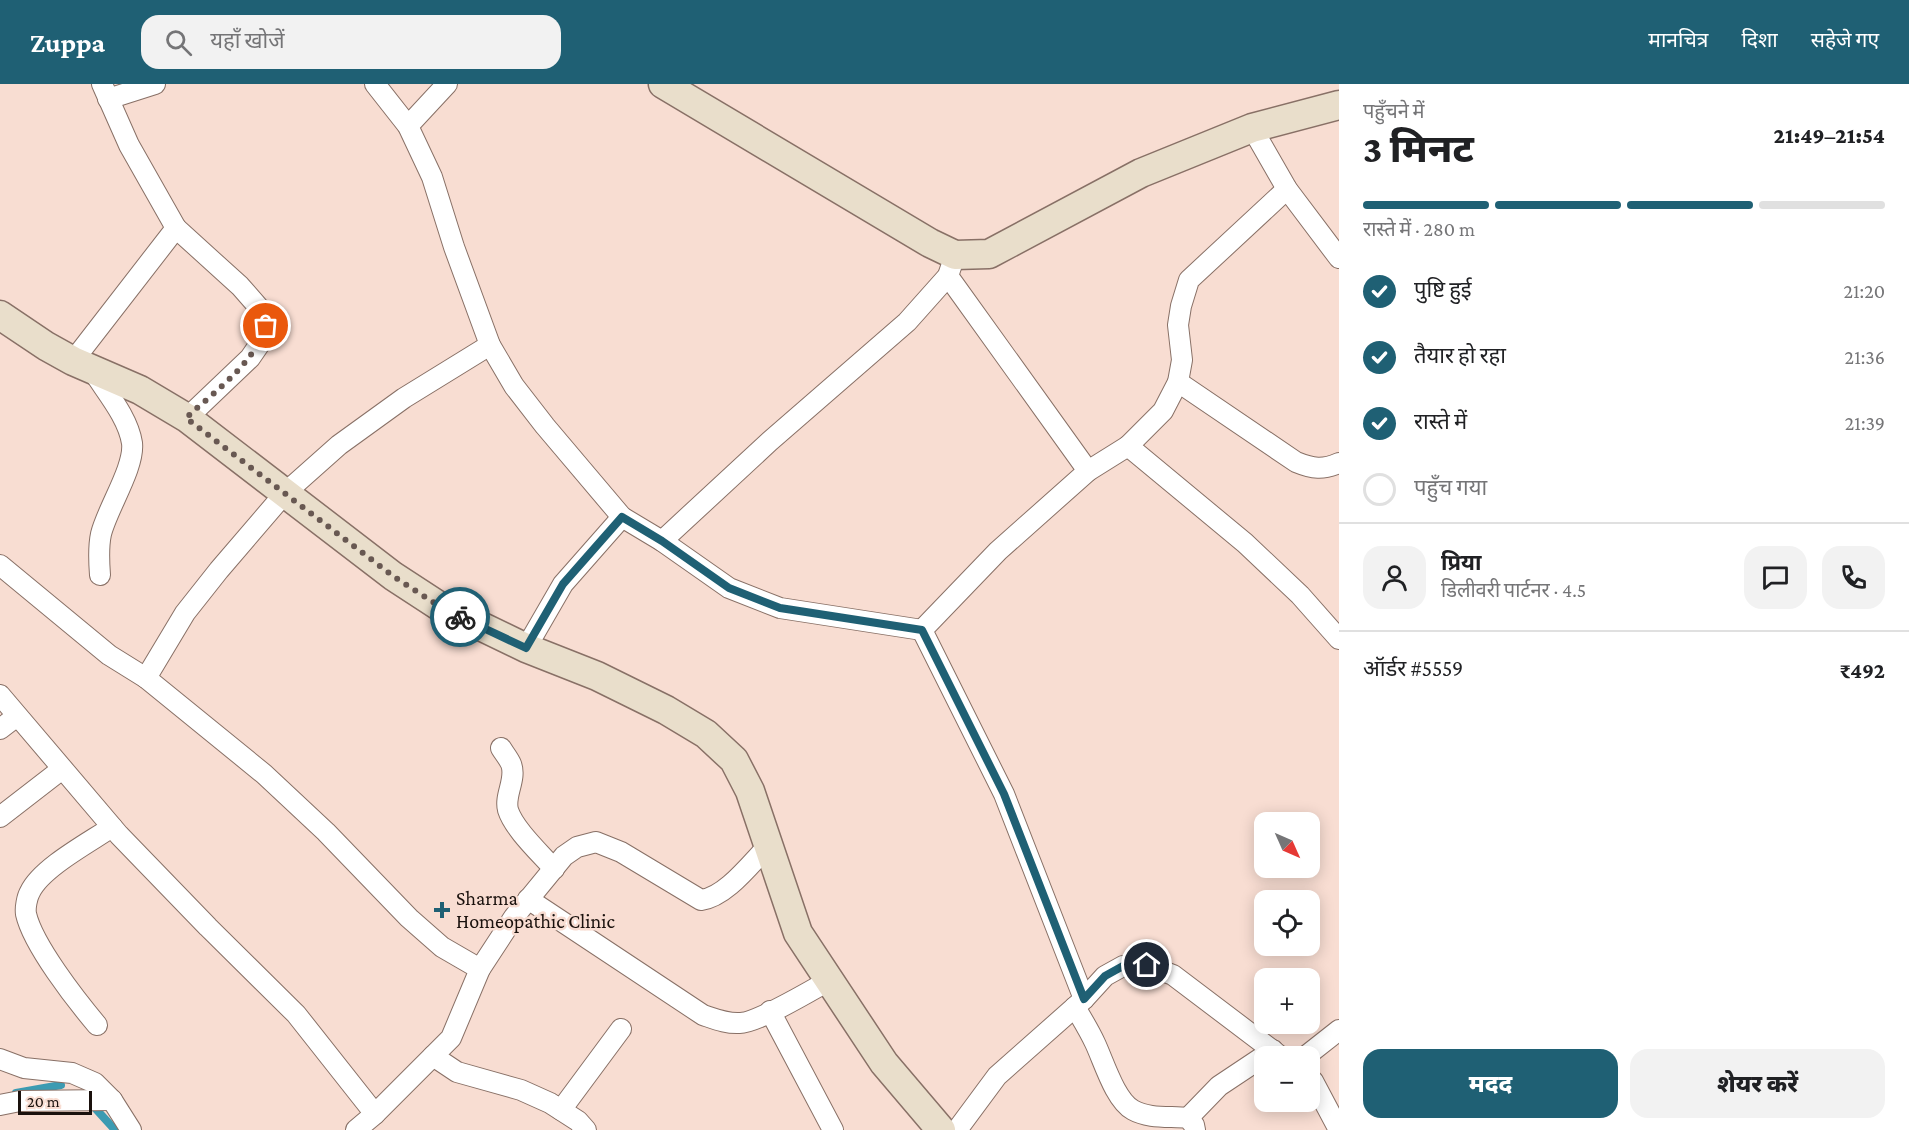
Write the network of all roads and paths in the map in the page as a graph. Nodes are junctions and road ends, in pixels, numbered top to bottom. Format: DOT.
graph roads {
  1 [pos="155,84"];
  2 [pos="375,84"];
  3 [pos="447,84"];
  4 [pos="663,84"];
  5 [pos="105,91"];
  6 [pos="1339,105"];
  7 [pos="408,126"];
  8 [pos="1252,128"];
  9 [pos="1287,189"];
  10 [pos="176,228"];
  11 [pos="1339,258"];
  12 [pos="952,266"];
  13 [pos="0,315"];
  14 [pos="490,345"];
  15 [pos="83,366"];
  16 [pos="1178,382"];
  17 [pos="186,418"];
  18 [pos="1128,446"];
  19 [pos="1339,463"];
  20 [pos="1088,471"];
  21 [pos="285,493"];
  22 [pos="622,517"];
  23 [pos="662,541"];
  24 [pos="0,565"];
  25 [pos="100,576"];
  26 [pos="922,630"];
  27 [pos="1339,639"];
  28 [pos="526,648"];
  29 [pos="146,678"];
  30 [pos="0,696"];
  31 [pos="16,716"];
  32 [pos="0,729"];
  33 [pos="501,748"];
  34 [pos="62,770"];
  35 [pos="0,817"];
  36 [pos="112,827"];
  37 [pos="769,845"];
  38 [pos="554,869"];
  39 [pos="528,899"];
  40 [pos="480,969"];
  41 [pos="830,980"];
  42 [pos="1079,1003"];
  43 [pos="770,1011"];
  44 [pos="97,1025"];
  45 [pos="621,1029"];
  46 [pos="1339,1030"];
  47 [pos="1267,1046"];
  48 [pos="1319,1046"];
  49 [pos="433,1056"];
  50 [pos="0,1059"];
  51 [pos="1254,1066"];
  52 [pos="1320,1085"];
  53 [pos="1320,1095"];
  54 [pos="1339,1099"];
  55 [pos="112,1100"];
  56 [pos="0,1105"];
  57 [pos="561,1110"];
  58 [pos="375,1114"];
  59 [pos="1192,1124"];
  60 [pos="131,1130"];
  61 [pos="356,1130"];
  62 [pos="586,1130"];
  63 [pos="833,1130"];
  64 [pos="941,1130"];
  65 [pos="957,1130"];
  66 [pos="1339,1130"];
  1 -- 5 [label="street"];
  2 -- 7 [label="street"];
  3 -- 7 [label="street"];
  4 -- 12 [label="main road"];
  5 -- 10 [label="street"];
  6 -- 8 [label="main road"];
  7 -- 14 [label="street"];
  8 -- 9 [label="street"];
  8 -- 12 [label="main road"];
  9 -- 11 [label="street"];
  9 -- 16 [label="street"];
  10 -- 15 [label="street"];
  10 -- 17 [label="street"];
  12 -- 20 [label="street"];
  12 -- 23 [label="street"];
  13 -- 15 [label="main road"];
  14 -- 21 [label="street"];
  14 -- 22 [label="street"];
  15 -- 17 [label="main road"];
  15 -- 25 [label="street"];
  16 -- 18 [label="street"];
  16 -- 19 [label="street"];
  17 -- 21 [label="main road"];
  18 -- 20 [label="street"];
  18 -- 27 [label="street"];
  20 -- 26 [label="street"];
  21 -- 28 [label="main road"];
  21 -- 29 [label="street"];
  22 -- 23 [label="street"];
  22 -- 28 [label="street"];
  23 -- 26 [label="street"];
  24 -- 29 [label="street"];
  26 -- 42 [label="street"];
  28 -- 37 [label="main road"];
  29 -- 40 [label="street"];
  30 -- 31 [label="street"];
  31 -- 32 [label="street"];
  31 -- 34 [label="street"];
  33 -- 38 [label="street"];
  34 -- 35 [label="street"];
  34 -- 36 [label="street"];
  36 -- 44 [label="street"];
  36 -- 58 [label="street"];
  37 -- 38 [label="street"];
  37 -- 41 [label="main road"];
  38 -- 39 [label="street"];
  39 -- 40 [label="street"];
  39 -- 43 [label="street"];
  40 -- 49 [label="street"];
  41 -- 43 [label="street"];
  41 -- 64 [label="main road"];
  42 -- 47 [label="street"];
  42 -- 59 [label="street"];
  42 -- 65 [label="street"];
  43 -- 63 [label="street"];
  45 -- 57 [label="street"];
  46 -- 48 [label="street"];
  49 -- 57 [label="street"];
  49 -- 58 [label="street"];
  50 -- 55 [label="street"];
  51 -- 59 [label="street"];
  52 -- 54 [label="street"];
  53 -- 66 [label="street"];
  55 -- 56 [label="street"];
  55 -- 60 [label="street"];
  57 -- 62 [label="street"];
  58 -- 61 [label="street"];
}
